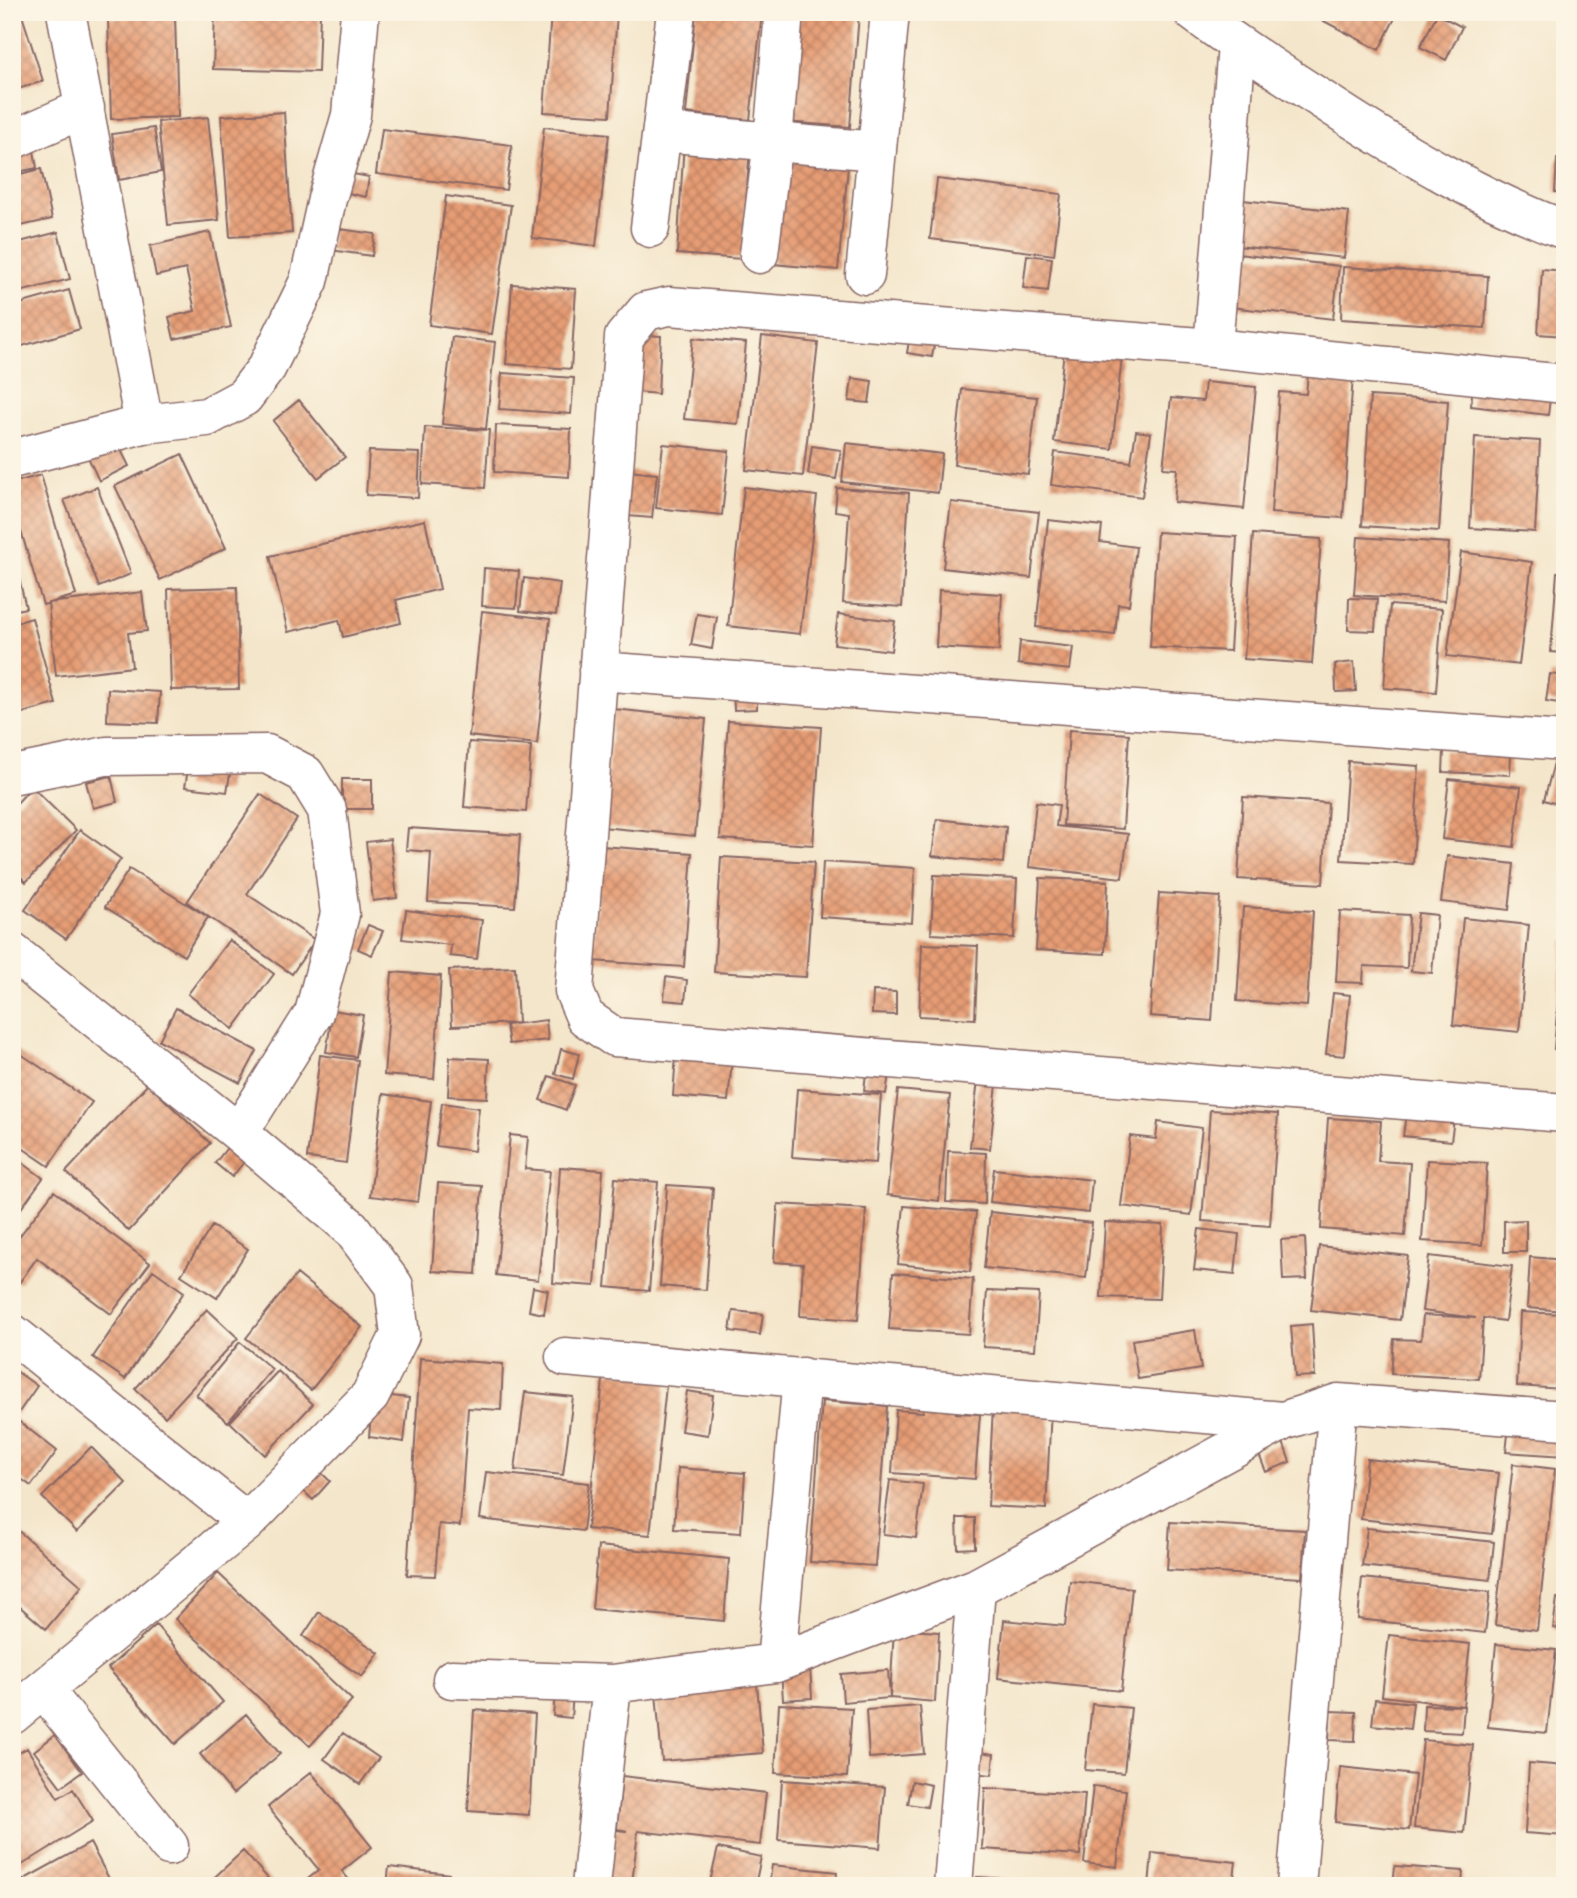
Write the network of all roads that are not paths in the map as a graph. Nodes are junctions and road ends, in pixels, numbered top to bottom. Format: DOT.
graph roads {
  1 [pos="66,12"];
  2 [pos="360,12"];
  3 [pos="676,12"];
  4 [pos="784,12"];
  5 [pos="890,12"];
  6 [pos="1193,12"];
  7 [pos="1237,45"];
  8 [pos="85,108"];
  9 [pos="662,132"];
  10 [pos="12,140"];
  11 [pos="774,140"];
  12 [pos="877,151"];
  13 [pos="650,228"];
  14 [pos="1565,230"];
  15 [pos="759,254"];
  16 [pos="865,275"];
  17 [pos="1213,348"];
  18 [pos="1565,384"];
  19 [pos="144,424"];
  20 [pos="12,459"];
  21 [pos="598,671"];
  22 [pos="1565,741"];
  23 [pos="12,775"];
  24 [pos="12,951"];
  25 [pos="1565,1113"];
  26 [pos="239,1133"];
  27 [pos="12,1333"];
  28 [pos="565,1357"];
  29 [pos="802,1377"];
  30 [pos="1338,1403"];
  31 [pos="1565,1420"];
  32 [pos="1283,1422"];
  33 [pos="247,1522"];
  34 [pos="976,1588"];
  35 [pos="776,1663"];
  36 [pos="452,1679"];
  37 [pos="611,1684"];
  38 [pos="44,1690"];
  39 [pos="12,1715"];
  40 [pos="169,1846"];
  41 [pos="590,1886"];
  42 [pos="953,1886"];
  43 [pos="1296,1886"];
  1 -- 8 [label="street"];
  2 -- 19 [label="street"];
  3 -- 9 [label="street"];
  4 -- 11 [label="street"];
  5 -- 12 [label="street"];
  6 -- 7 [label="street"];
  7 -- 14 [label="street"];
  7 -- 17 [label="street"];
  8 -- 10 [label="street"];
  8 -- 19 [label="street"];
  9 -- 11 [label="street"];
  9 -- 13 [label="street"];
  11 -- 12 [label="street"];
  11 -- 15 [label="street"];
  12 -- 16 [label="street"];
  17 -- 18 [label="street"];
  17 -- 21 [label="street"];
  19 -- 20 [label="street"];
  21 -- 22 [label="street"];
  21 -- 25 [label="street"];
  23 -- 26 [label="street"];
  24 -- 26 [label="street"];
  26 -- 33 [label="street"];
  27 -- 33 [label="street"];
  28 -- 29 [label="street"];
  29 -- 32 [label="street"];
  29 -- 35 [label="street"];
  30 -- 31 [label="street"];
  30 -- 32 [label="street"];
  30 -- 43 [label="street"];
  32 -- 34 [label="street"];
  33 -- 38 [label="street"];
  34 -- 35 [label="street"];
  34 -- 42 [label="street"];
  35 -- 37 [label="street"];
  36 -- 37 [label="street"];
  37 -- 41 [label="street"];
  38 -- 39 [label="street"];
  38 -- 40 [label="street"];
}
